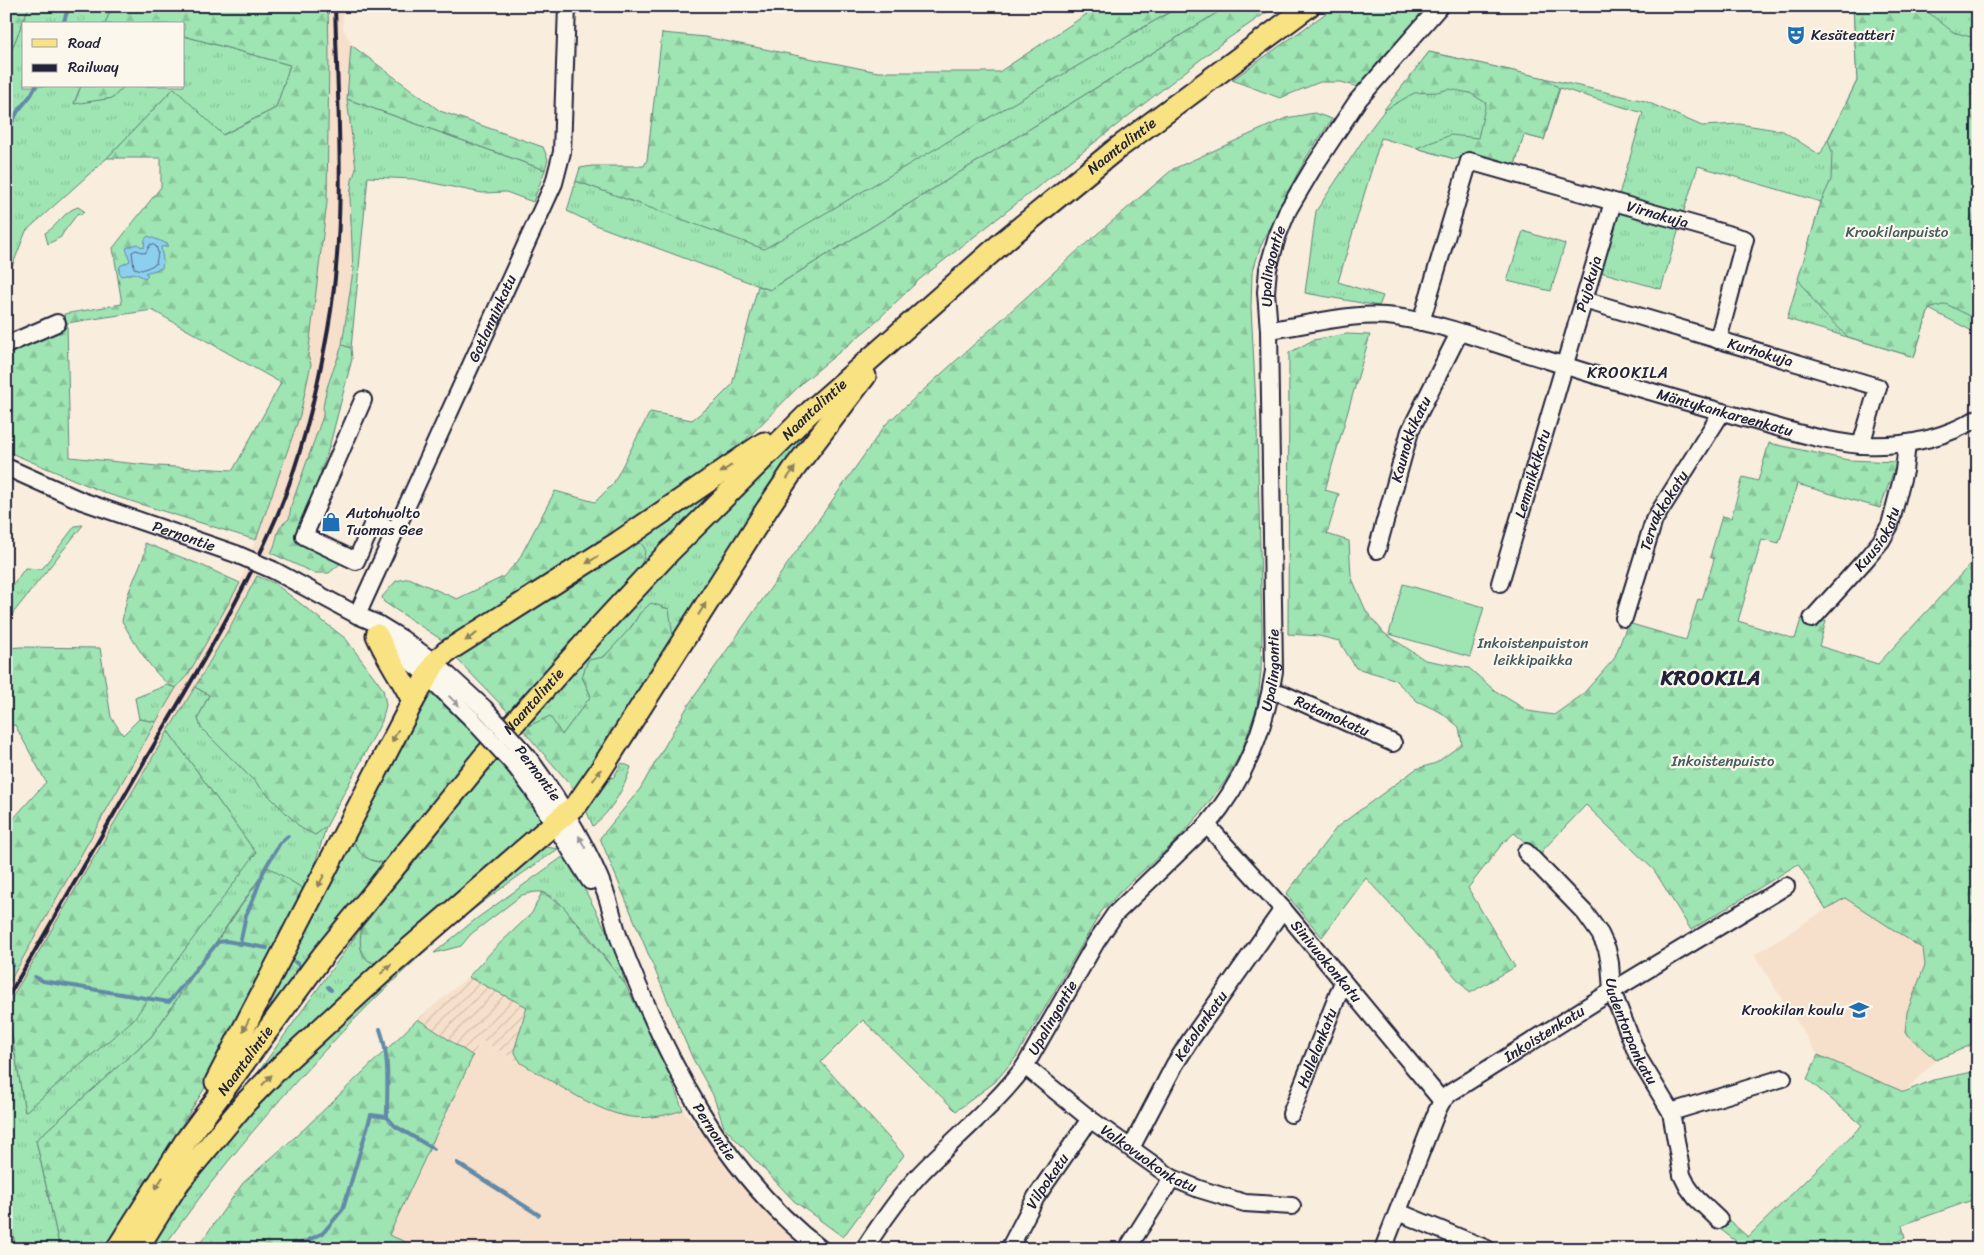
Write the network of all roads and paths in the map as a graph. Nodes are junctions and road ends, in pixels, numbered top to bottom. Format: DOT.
graph roads {
  1 [pos="566,6"];
  2 [pos="1309,6"];
  3 [pos="1440,6"];
  4 [pos="1613,202"];
  5 [pos="1584,300"];
  6 [pos="1421,322"];
  7 [pos="57,323"];
  8 [pos="1268,330"];
  9 [pos="898,333"];
  10 [pos="1459,333"];
  11 [pos="1718,340"];
  12 [pos="6,345"];
  13 [pos="1564,366"];
  14 [pos="364,400"];
  15 [pos="810,412"];
  16 [pos="1722,412"];
  17 [pos="1978,418"];
  18 [pos="1906,443"];
  19 [pos="1861,445"];
  20 [pos="6,467"];
  21 [pos="395,531"];
  22 [pos="1377,550"];
  23 [pos="1500,583"];
  24 [pos="356,615"];
  25 [pos="1624,618"];
  26 [pos="1812,619"];
  27 [pos="377,635"];
  28 [pos="431,669"];
  29 [pos="1271,691"];
  30 [pos="413,701"];
  31 [pos="1393,743"];
  32 [pos="560,818"];
  33 [pos="1207,826"];
  34 [pos="1526,852"];
  35 [pos="384,881"];
  36 [pos="1786,886"];
  37 [pos="1283,910"];
  38 [pos="1343,982"];
  39 [pos="1612,991"];
  40 [pos="1025,1066"];
  41 [pos="1784,1078"];
  42 [pos="1442,1101"];
  43 [pos="1671,1112"];
  44 [pos="1291,1114"];
  45 [pos="1090,1119"];
  46 [pos="185,1142"];
  47 [pos="1132,1148"];
  48 [pos="1172,1178"];
  49 [pos="178,1183"];
  50 [pos="1292,1206"];
  51 [pos="1398,1212"];
  52 [pos="1719,1220"];
  53 [pos="1129,1246"];
  54 [pos="117,1249"];
  55 [pos="137,1249"];
  56 [pos="821,1249"];
  57 [pos="864,1249"];
  58 [pos="1009,1249"];
  59 [pos="1382,1249"];
  60 [pos="1487,1249"];
  1 -- 21 [label="street, Gotlanninkatu"];
  2 -- 9 [label="main road, Naantalintie"];
  3 -- 8 [label="street, Upalingontie"];
  4 -- 5 [label="street, Pujokuja"];
  4 -- 6 [label="street, Virnakuja"];
  4 -- 11 [label="street, Virnakuja"];
  5 -- 11 [label="street, Kurhokuja"];
  5 -- 13 [label="street, Pujokuja"];
  6 -- 8 [label="street, Mäntykankareenkatu"];
  6 -- 10 [label="street, Mäntykankareenkatu"];
  7 -- 12 [label="street"];
  8 -- 29 [label="street, Upalingontie"];
  9 -- 15 [label="main road, Naantalintie"];
  32 -- 9 [label="main road, one-way"];
  10 -- 13 [label="street, Mäntykankareenkatu"];
  10 -- 22 [label="street, Kaunokkikatu"];
  11 -- 19 [label="street, Kurhokuja"];
  13 -- 16 [label="street, Mäntykankareenkatu"];
  13 -- 23 [label="street, Lemmikkikatu"];
  14 -- 21 [label="street"];
  15 -- 28 [label="main road, one-way"];
  15 -- 35 [label="main road, Naantalintie"];
  16 -- 19 [label="street, Mäntykankareenkatu"];
  16 -- 25 [label="street, Tervakkokatu"];
  17 -- 18 [label="street, Mäntykankareenkatu"];
  18 -- 19 [label="street, Mäntykankareenkatu"];
  18 -- 26 [label="street, Kuusiokatu"];
  20 -- 24 [label="street, Pernontie, bridge"];
  21 -- 24 [label="street, Gotlanninkatu"];
  24 -- 27 [label="street, Pernontie"];
  24 -- 28 [label="street, Pernontie"];
  27 -- 28 [label="street, Pernontie"];
  27 -- 30 [label="main road"];
  28 -- 30 [label="main road"];
  28 -- 32 [label="street, Pernontie, bridge"];
  29 -- 31 [label="street, Ratamokatu"];
  29 -- 33 [label="street, Upalingontie"];
  30 -- 46 [label="main road, one-way"];
  49 -- 32 [label="main road, one-way"];
  32 -- 56 [label="street, Pernontie"];
  33 -- 37 [label="street, Sinivuokonkatu"];
  33 -- 40 [label="street, Upalingontie"];
  34 -- 39 [label="street, Uudentorpankatu"];
  35 -- 46 [label="main road, Naantalintie"];
  35 -- 49 [label="main road, Naantalintie"];
  36 -- 39 [label="street, Inkoistenkatu"];
  37 -- 38 [label="street, Sinivuokonkatu"];
  37 -- 47 [label="street, Ketolankatu"];
  38 -- 42 [label="street, Sinivuokonkatu"];
  38 -- 44 [label="street, Hallelankatu"];
  39 -- 42 [label="street, Inkoistenkatu"];
  39 -- 43 [label="street, Uudentorpankatu"];
  40 -- 45 [label="street, Valkovuokonkatu"];
  40 -- 57 [label="street, Upalingontie"];
  41 -- 43 [label="street"];
  42 -- 51 [label="street, Inkoistenkatu"];
  43 -- 52 [label="street, Uudentorpankatu"];
  45 -- 47 [label="street, Valkovuokonkatu"];
  45 -- 58 [label="street, Vilpokatu"];
  46 -- 54 [label="main road, Naantalintie, one-way"];
  47 -- 48 [label="street, Valkovuokonkatu"];
  48 -- 50 [label="street, Valkovuokonkatu"];
  48 -- 53 [label="street"];
  49 -- 55 [label="main road, Naantalintie"];
  51 -- 59 [label="street, Inkoistenkatu"];
  51 -- 60 [label="street"];
}
